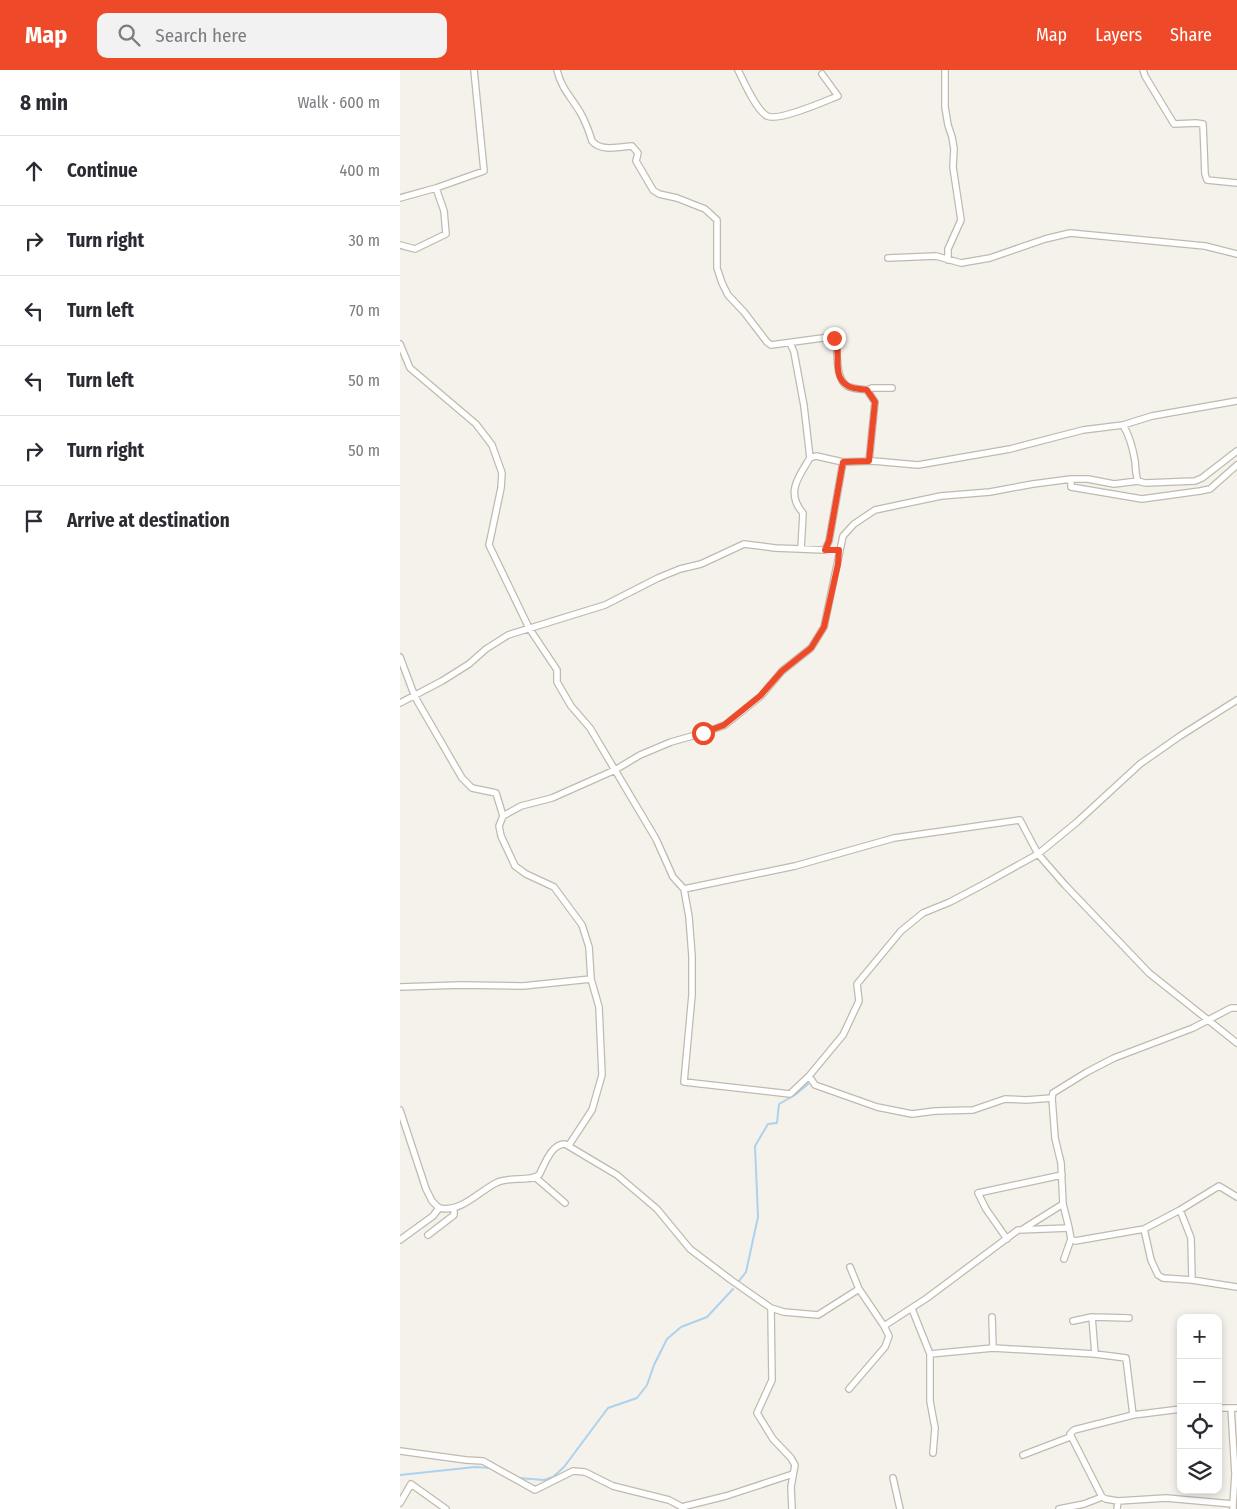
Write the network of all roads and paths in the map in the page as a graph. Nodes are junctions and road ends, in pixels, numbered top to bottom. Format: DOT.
graph roads {
  1 [pos="474,70"];
  2 [pos="558,70"];
  3 [pos="738,70"];
  4 [pos="944,70"];
  5 [pos="1143,70"];
  6 [pos="822,74"];
  7 [pos="1237,183"];
  8 [pos="436,188"];
  9 [pos="400,198"];
  10 [pos="400,245"];
  11 [pos="1237,254"];
  12 [pos="888,258"];
  13 [pos="948,260"];
  14 [pos="790,343"];
  15 [pos="400,344"];
  16 [pos="892,388"];
  17 [pos="867,390"];
  18 [pos="1237,401"];
  19 [pos="1123,425"];
  20 [pos="1237,452"];
  21 [pos="810,458"];
  22 [pos="869,461"];
  23 [pos="843,462"];
  24 [pos="1237,465"];
  25 [pos="1071,479"];
  26 [pos="1138,481"];
  27 [pos="801,549"];
  28 [pos="825,550"];
  29 [pos="839,550"];
  30 [pos="529,628"];
  31 [pos="400,657"];
  32 [pos="415,697"];
  33 [pos="1237,700"];
  34 [pos="400,703"];
  35 [pos="615,770"];
  36 [pos="504,816"];
  37 [pos="1038,854"];
  38 [pos="684,889"];
  39 [pos="591,979"];
  40 [pos="400,988"];
  41 [pos="1237,1008"];
  42 [pos="1208,1020"];
  43 [pos="1237,1043"];
  44 [pos="809,1076"];
  45 [pos="1052,1098"];
  46 [pos="400,1110"];
  47 [pos="569,1145"];
  48 [pos="1062,1175"];
  49 [pos="535,1177"];
  50 [pos="1237,1198"];
  51 [pos="565,1203"];
  52 [pos="1063,1204"];
  53 [pos="439,1208"];
  54 [pos="454,1208"];
  55 [pos="1180,1210"];
  56 [pos="1068,1228"];
  57 [pos="1023,1229"];
  58 [pos="1144,1229"];
  59 [pos="428,1235"];
  60 [pos="1007,1239"];
  61 [pos="1071,1239"];
  62 [pos="400,1240"];
  63 [pos="1064,1260"];
  64 [pos="850,1267"];
  65 [pos="1192,1280"];
  66 [pos="1237,1287"];
  67 [pos="859,1289"];
  68 [pos="771,1308"];
  69 [pos="912,1308"];
  70 [pos="992,1317"];
  71 [pos="1092,1317"];
  72 [pos="1129,1318"];
  73 [pos="1073,1321"];
  74 [pos="884,1326"];
  75 [pos="993,1348"];
  76 [pos="930,1354"];
  77 [pos="1095,1354"];
  78 [pos="849,1390"];
  79 [pos="1234,1408"];
  80 [pos="1177,1409"];
  81 [pos="1133,1414"];
  82 [pos="1070,1437"];
  83 [pos="400,1451"];
  84 [pos="933,1453"];
  85 [pos="1023,1455"];
  86 [pos="793,1474"];
  87 [pos="893,1478"];
  88 [pos="1102,1497"];
  89 [pos="1118,1501"];
  90 [pos="400,1503"];
  91 [pos="1233,1507"];
  92 [pos="446,1509"];
  93 [pos="792,1509"];
  94 [pos="900,1509"];
  95 [pos="1059,1509"];
  96 [pos="1117,1509"];
  1 -- 8 [label="street"];
  2 -- 14 [label="street"];
  3 -- 6 [label="street"];
  4 -- 13 [label="street"];
  5 -- 7 [label="street"];
  8 -- 9 [label="street"];
  8 -- 10 [label="street"];
  11 -- 13 [label="street"];
  12 -- 13 [label="street"];
  14 -- 17 [label="street"];
  14 -- 21 [label="street"];
  15 -- 30 [label="street"];
  16 -- 17 [label="street"];
  17 -- 22 [label="street"];
  18 -- 19 [label="street"];
  19 -- 22 [label="street"];
  19 -- 26 [label="street"];
  20 -- 26 [label="street"];
  21 -- 23 [label="street"];
  21 -- 27 [label="street"];
  22 -- 23 [label="street"];
  23 -- 28 [label="street"];
  24 -- 25 [label="street"];
  25 -- 26 [label="street"];
  25 -- 29 [label="street"];
  27 -- 28 [label="street"];
  27 -- 30 [label="street"];
  28 -- 29 [label="street"];
  29 -- 35 [label="street"];
  30 -- 32 [label="street"];
  30 -- 35 [label="street"];
  31 -- 32 [label="street"];
  32 -- 34 [label="street"];
  32 -- 36 [label="street"];
  33 -- 37 [label="street"];
  35 -- 36 [label="street"];
  35 -- 38 [label="street"];
  36 -- 39 [label="street"];
  37 -- 38 [label="street"];
  37 -- 42 [label="street"];
  37 -- 44 [label="street"];
  38 -- 44 [label="street"];
  39 -- 40 [label="street"];
  39 -- 47 [label="street"];
  41 -- 42 [label="street"];
  42 -- 43 [label="street"];
  42 -- 45 [label="street"];
  44 -- 45 [label="street"];
  45 -- 48 [label="street"];
  46 -- 53 [label="street"];
  47 -- 49 [label="street"];
  47 -- 68 [label="street"];
  48 -- 52 [label="street"];
  48 -- 60 [label="street"];
  49 -- 51 [label="street"];
  49 -- 54 [label="street"];
  50 -- 55 [label="street"];
  52 -- 56 [label="street"];
  52 -- 57 [label="street"];
  53 -- 54 [label="street"];
  53 -- 62 [label="street"];
  54 -- 59 [label="street"];
  55 -- 58 [label="street"];
  55 -- 65 [label="street"];
  56 -- 57 [label="street"];
  56 -- 61 [label="street"];
  57 -- 60 [label="street"];
  58 -- 61 [label="street"];
  58 -- 65 [label="street"];
  60 -- 69 [label="street"];
  61 -- 63 [label="street"];
  64 -- 67 [label="street"];
  65 -- 66 [label="street"];
  67 -- 68 [label="street"];
  67 -- 74 [label="street"];
  68 -- 86 [label="street"];
  69 -- 74 [label="street"];
  69 -- 76 [label="street"];
  70 -- 75 [label="street"];
  71 -- 72 [label="street"];
  71 -- 73 [label="street"];
  71 -- 77 [label="street"];
  74 -- 78 [label="street"];
  75 -- 76 [label="street"];
  75 -- 77 [label="street"];
  76 -- 84 [label="street"];
  77 -- 81 [label="street"];
  79 -- 91 [label="street"];
  80 -- 81 [label="street"];
  81 -- 82 [label="street"];
  82 -- 85 [label="street"];
  82 -- 88 [label="street"];
  83 -- 86 [label="street"];
  86 -- 93 [label="street"];
  87 -- 94 [label="street"];
  88 -- 89 [label="street"];
  88 -- 95 [label="street"];
  89 -- 91 [label="street"];
  89 -- 96 [label="street"];
  90 -- 92 [label="street"];
}
